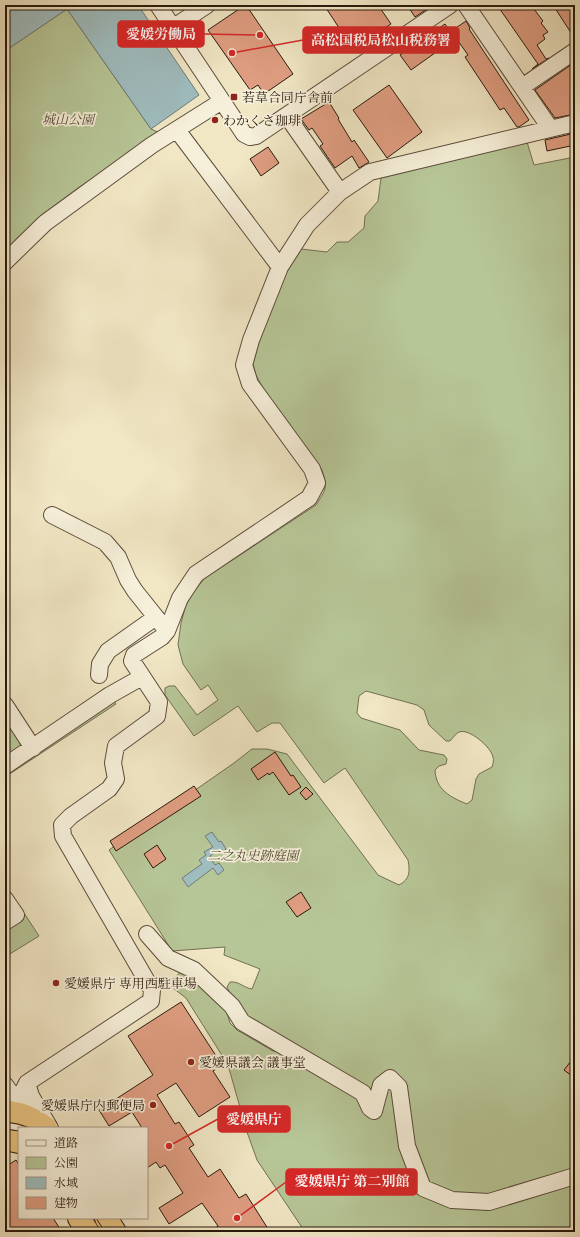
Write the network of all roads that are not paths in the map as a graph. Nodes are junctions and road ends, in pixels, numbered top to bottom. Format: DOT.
graph roads {
  1 [pos="158,5"];
  2 [pos="207,5"];
  3 [pos="450,5"];
  4 [pos="466,5"];
  5 [pos="174,28"];
  6 [pos="575,51"];
  7 [pos="522,88"];
  8 [pos="222,101"];
  9 [pos="287,116"];
  10 [pos="575,123"];
  11 [pos="550,128"];
  12 [pos="177,130"];
  13 [pos="340,192"];
  14 [pos="5,262"];
  15 [pos="280,267"];
  16 [pos="52,515"];
  17 [pos="156,617"];
  18 [pos="166,631"];
  19 [pos="99,675"];
  20 [pos="142,677"];
  21 [pos="5,704"];
  22 [pos="32,748"];
  23 [pos="5,766"];
  24 [pos="5,899"];
  25 [pos="5,922"];
  26 [pos="148,934"];
  27 [pos="27,1083"];
  28 [pos="5,1084"];
  29 [pos="17,1113"];
  30 [pos="45,1127"];
  31 [pos="49,1127"];
  32 [pos="5,1130"];
  33 [pos="5,1139"];
  34 [pos="18,1142"];
  35 [pos="575,1176"];
  36 [pos="80,1219"];
  37 [pos="88,1232"];
  1 -- 5 [label="street"];
  2 -- 5 [label="street"];
  3 -- 9 [label="street"];
  4 -- 7 [label="street"];
  5 -- 8 [label="street"];
  6 -- 7 [label="street"];
  7 -- 11 [label="street"];
  8 -- 9 [label="street"];
  8 -- 12 [label="street"];
  9 -- 13 [label="street"];
  10 -- 11 [label="street"];
  11 -- 13 [label="street"];
  12 -- 14 [label="street"];
  12 -- 15 [label="street"];
  13 -- 15 [label="street"];
  15 -- 18 [label="street"];
  16 -- 17 [label="street"];
  17 -- 18 [label="street"];
  17 -- 19 [label="street"];
  18 -- 20 [label="street"];
  20 -- 22 [label="street"];
  20 -- 27 [label="street"];
  21 -- 22 [label="street"];
  22 -- 23 [label="street"];
  24 -- 25 [label="street"];
  26 -- 35 [label="street"];
  27 -- 29 [label="street"];
  27 -- 31 [label="street"];
  28 -- 29 [label="street"];
  29 -- 30 [label="highway"];
  29 -- 32 [label="street"];
  33 -- 34 [label="highway"];
  36 -- 37 [label="highway"];
}
